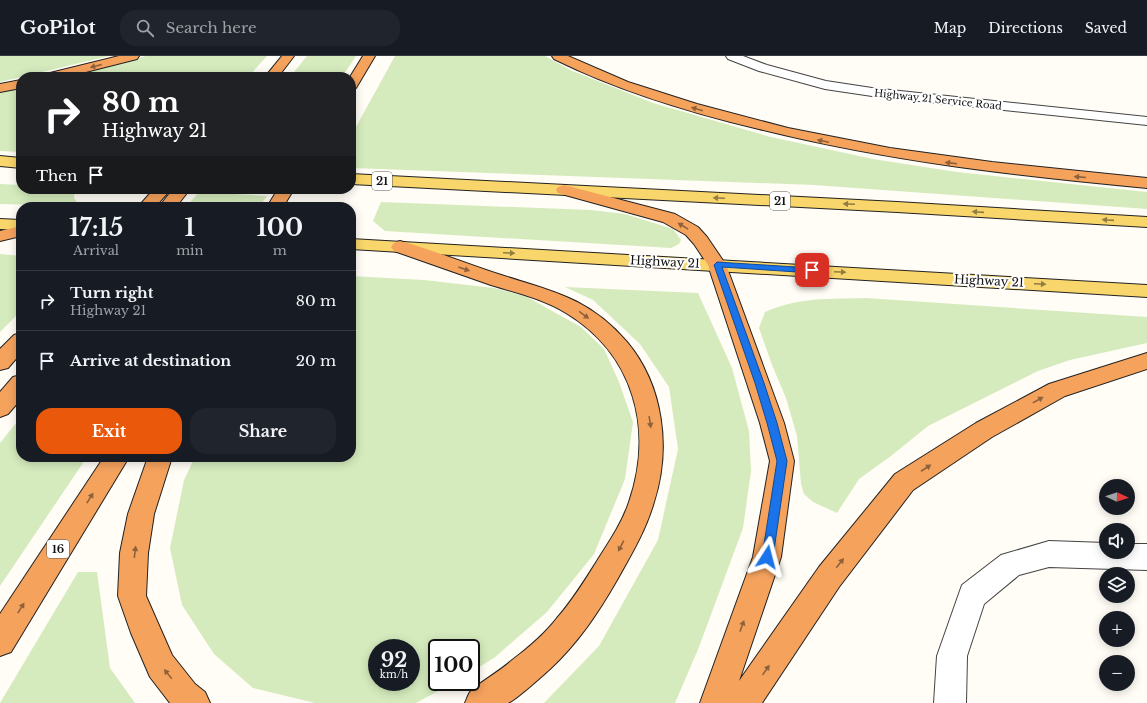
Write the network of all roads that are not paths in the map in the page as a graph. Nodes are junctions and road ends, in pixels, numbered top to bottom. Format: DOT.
graph roads {
  1 [pos="133,56"];
  2 [pos="288,56"];
  3 [pos="369,56"];
  4 [pos="558,56"];
  5 [pos="732,56"];
  6 [pos="71,72"];
  7 [pos="274,72"];
  8 [pos="356,77"];
  9 [pos="16,85"];
  10 [pos="0,88"];
  11 [pos="1147,121"];
  12 [pos="0,162"];
  13 [pos="16,162"];
  14 [pos="356,179"];
  15 [pos="1147,183"];
  16 [pos="564,190"];
  17 [pos="158,194"];
  18 [pos="178,194"];
  19 [pos="151,202"];
  20 [pos="171,202"];
  21 [pos="1147,222"];
  22 [pos="0,224"];
  23 [pos="16,225"];
  24 [pos="16,232"];
  25 [pos="0,236"];
  26 [pos="358,245"];
  27 [pos="400,247"];
  28 [pos="717,265"];
  29 [pos="1147,290"];
  30 [pos="16,345"];
  31 [pos="1147,361"];
  32 [pos="0,362"];
  33 [pos="16,389"];
  34 [pos="0,408"];
  35 [pos="114,462"];
  36 [pos="158,462"];
  37 [pos="1147,557"];
  38 [pos="0,641"];
  39 [pos="194,703"];
  40 [pos="481,703"];
  41 [pos="716,703"];
  42 [pos="745,703"];
  43 [pos="950,703"];
  1 -- 6 [label="highway, one-way"];
  2 -- 7 [label="highway"];
  3 -- 8 [label="highway"];
  15 -- 4 [label="highway, one-way"];
  5 -- 11 [label="street, Highway 21 Service Road"];
  9 -- 10 [label="highway"];
  12 -- 13 [label="main road"];
  14 -- 16 [label="main road, 21"];
  21 -- 16 [label="main road, 21, one-way"];
  28 -- 16 [label="highway, one-way"];
  17 -- 19 [label="highway"];
  18 -- 20 [label="highway"];
  22 -- 23 [label="main road"];
  24 -- 25 [label="highway"];
  26 -- 27 [label="main road, Highway 21"];
  27 -- 28 [label="main road, Highway 21, one-way"];
  27 -- 40 [label="highway, one-way"];
  28 -- 29 [label="main road, Highway 21, one-way"];
  41 -- 28 [label="highway, one-way"];
  30 -- 32 [label="highway"];
  42 -- 31 [label="highway, one-way"];
  33 -- 34 [label="highway"];
  38 -- 35 [label="highway, 16, one-way"];
  39 -- 36 [label="highway, one-way"];
  37 -- 43 [label="street"];
}
